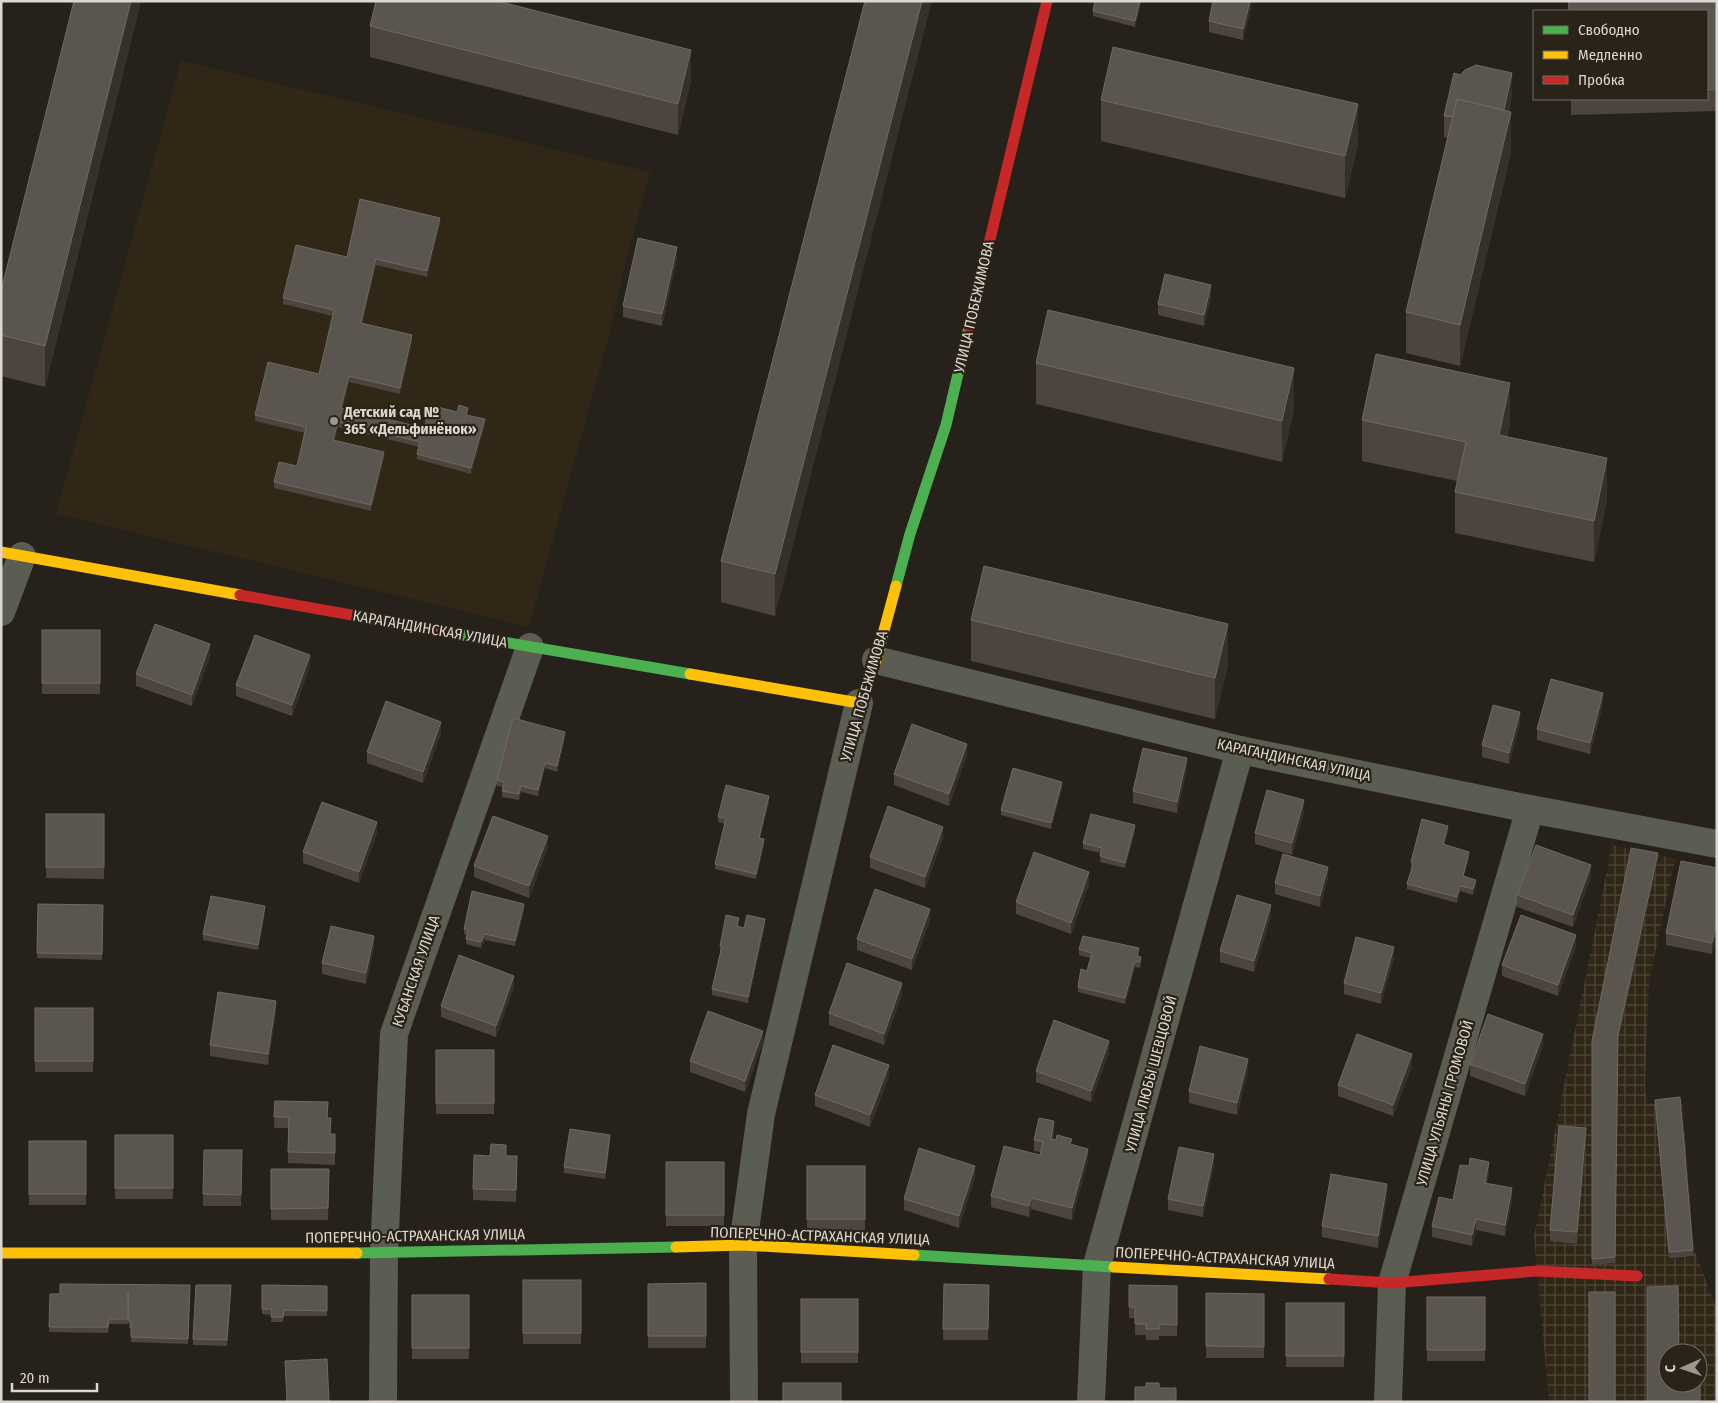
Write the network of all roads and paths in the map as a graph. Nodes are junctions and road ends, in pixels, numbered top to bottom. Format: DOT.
graph roads {
  1 [pos="1047,1"];
  2 [pos="12,554"];
  3 [pos="1,612"];
  4 [pos="530,646"];
  5 [pos="876,660"];
  6 [pos="859,703"];
  7 [pos="1240,750"];
  8 [pos="1530,809"];
  9 [pos="1717,844"];
  10 [pos="743,1245"];
  11 [pos="1,1253"];
  12 [pos="384,1253"];
  13 [pos="1098,1265"];
  14 [pos="1637,1276"];
  15 [pos="1392,1283"];
  16 [pos="383,1402"];
  17 [pos="744,1402"];
  18 [pos="1091,1402"];
  19 [pos="1388,1402"];
  1 -- 5 [label="street, УЛИЦА ПОБЕЖИМОВА"];
  2 -- 3 [label="street"];
  2 -- 4 [label="street, КАРАГАНДИНСКАЯ УЛИЦА"];
  4 -- 6 [label="street, КАРАГАНДИНСКАЯ УЛИЦА"];
  4 -- 12 [label="street, КУБАНСКАЯ УЛИЦА"];
  5 -- 6 [label="street, УЛИЦА ПОБЕЖИМОВА"];
  5 -- 7 [label="street, КАРАГАНДИНСКАЯ УЛИЦА"];
  6 -- 10 [label="street, УЛИЦА ПОБЕЖИМОВА"];
  7 -- 8 [label="street, КАРАГАНДИНСКАЯ УЛИЦА"];
  7 -- 13 [label="street, УЛИЦА ЛЮБЫ ШЕВЦОВОЙ"];
  8 -- 9 [label="street, КАРАГАНДИНСКАЯ УЛИЦА"];
  8 -- 15 [label="street, УЛИЦА УЛЬЯНЫ ГРОМОВОЙ"];
  10 -- 12 [label="street, ПОПЕРЕЧНО-АСТРАХАНСКАЯ УЛИЦА"];
  10 -- 13 [label="street, ПОПЕРЕЧНО-АСТРАХАНСКАЯ УЛИЦА"];
  10 -- 17 [label="street, УЛИЦА ПОБЕЖИМОВА"];
  11 -- 12 [label="street, ПОПЕРЕЧНО-АСТРАХАНСКАЯ УЛИЦА"];
  12 -- 16 [label="street, КУБАНСКАЯ УЛИЦА"];
  13 -- 15 [label="street, ПОПЕРЕЧНО-АСТРАХАНСКАЯ УЛИЦА"];
  13 -- 18 [label="street, УЛИЦА ЛЮБЫ ШЕВЦОВОЙ"];
  14 -- 15 [label="street, ПОПЕРЕЧНО-АСТРАХАНСКАЯ УЛИЦА"];
  15 -- 19 [label="street, УЛИЦА УЛЬЯНЫ ГРОМОВОЙ"];
}
